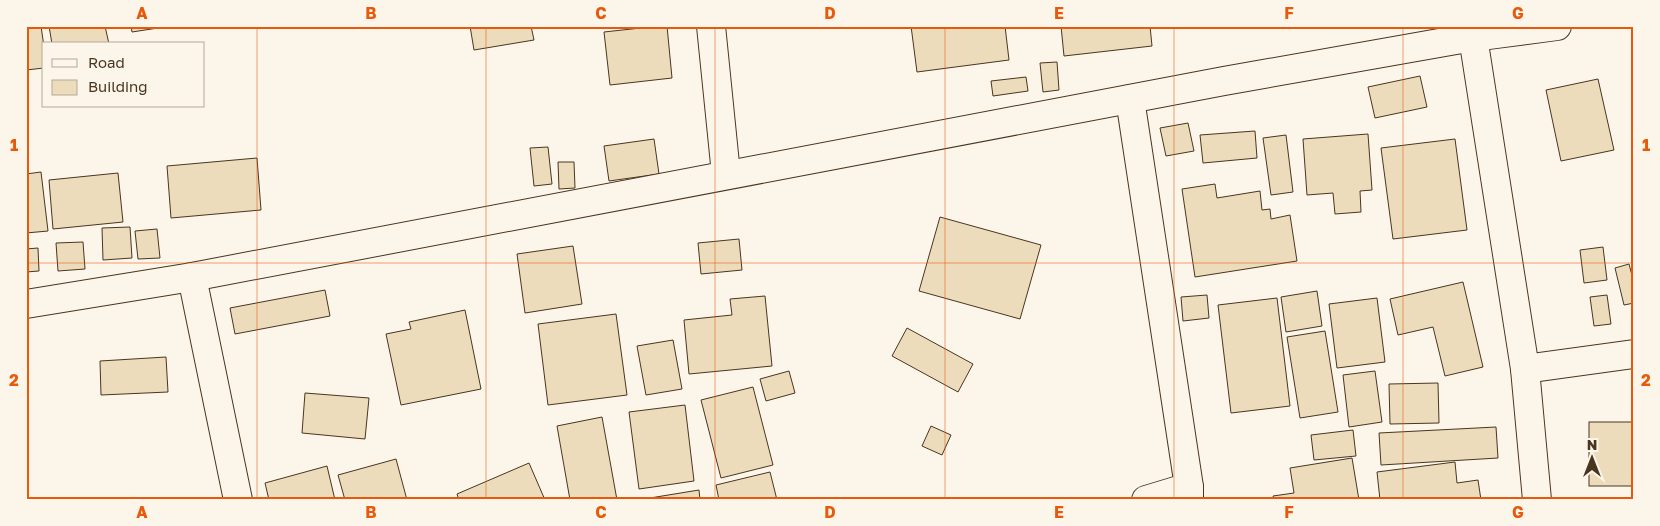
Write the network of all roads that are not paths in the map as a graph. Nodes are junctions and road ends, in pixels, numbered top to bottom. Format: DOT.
graph roads {
  1 [pos="711,26"];
  2 [pos="1557,26"];
  3 [pos="1473,36"];
  4 [pos="1130,99"];
  5 [pos="726,174"];
  6 [pos="192,277"];
  7 [pos="26,304"];
  8 [pos="1634,354"];
  9 [pos="1525,369"];
  10 [pos="1189,493"];
  11 [pos="238,500"];
  12 [pos="1146,500"];
  13 [pos="1537,500"];
  1 -- 5 [label="street"];
  2 -- 3 [label="street"];
  3 -- 4 [label="street"];
  3 -- 9 [label="street"];
  4 -- 5 [label="street"];
  4 -- 10 [label="street"];
  5 -- 6 [label="street"];
  6 -- 7 [label="street"];
  6 -- 11 [label="street"];
  8 -- 9 [label="street"];
  9 -- 13 [label="street"];
  10 -- 12 [label="street"];
}
